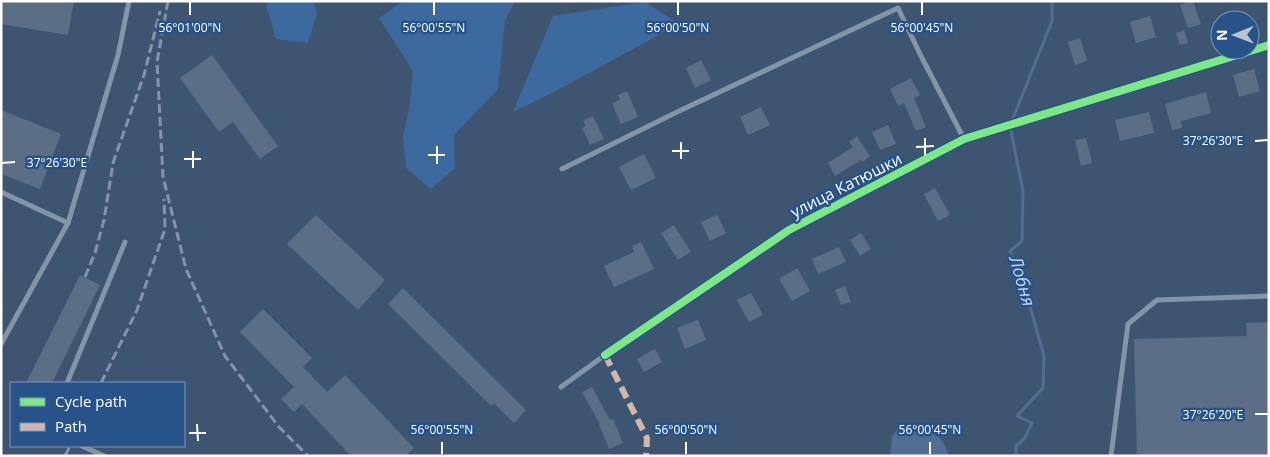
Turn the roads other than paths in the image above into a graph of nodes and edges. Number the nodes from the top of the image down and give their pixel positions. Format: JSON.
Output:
{"nodes":[{"id":1,"x":128,"y":1,"type":"edge"},
{"id":2,"x":1269,"y":45,"type":"edge"},
{"id":3,"x":964,"y":139,"type":"junction"},
{"id":4,"x":562,"y":169,"type":"dead end"},
{"id":5,"x":1,"y":192,"type":"edge"},
{"id":6,"x":68,"y":223,"type":"junction"},
{"id":7,"x":125,"y":242,"type":"dead end"},
{"id":8,"x":1269,"y":296,"type":"edge"},
{"id":9,"x":1,"y":344,"type":"edge"},
{"id":10,"x":605,"y":355,"type":"joint"},
{"id":11,"x":67,"y":382,"type":"edge"},
{"id":12,"x":561,"y":387,"type":"dead end"},
{"id":13,"x":84,"y":447,"type":"edge"},
{"id":14,"x":104,"y":456,"type":"edge"},
{"id":15,"x":1111,"y":456,"type":"edge"}],
"edges":[{"from":1,"to":6,"type":"lane"},
{"from":2,"to":3,"type":"street","name":"улица Катюшки"},
{"from":3,"to":4,"type":"lane"},
{"from":3,"to":10,"type":"street","name":"улица Катюшки"},
{"from":5,"to":6,"type":"lane"},
{"from":6,"to":9,"type":"lane"},
{"from":7,"to":11,"type":"lane"},
{"from":8,"to":15,"type":"lane"},
{"from":10,"to":12,"type":"lane"},
{"from":13,"to":14,"type":"lane"}]}
